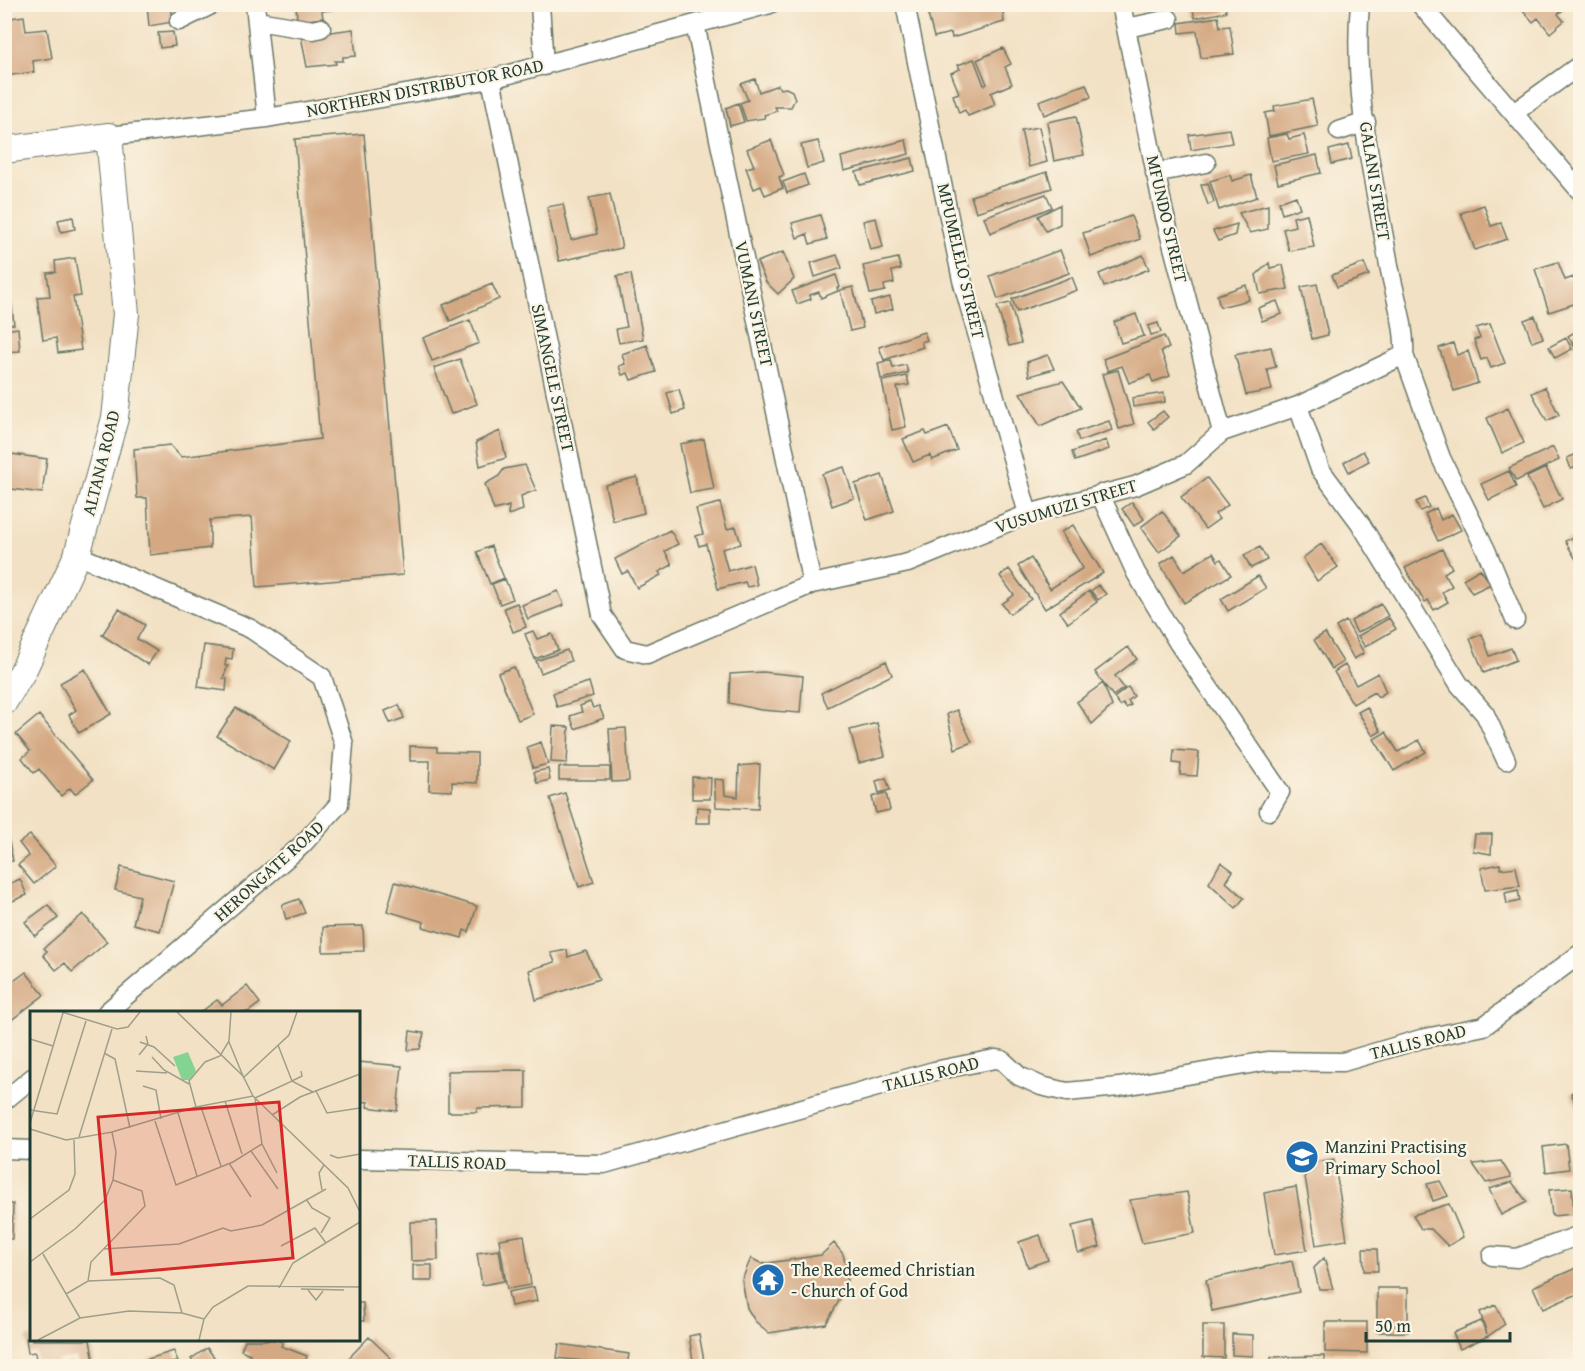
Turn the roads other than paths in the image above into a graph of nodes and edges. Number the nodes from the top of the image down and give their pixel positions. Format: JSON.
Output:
{"nodes":[{"id":1,"x":213,"y":4,"type":"edge"},
{"id":2,"x":540,"y":4,"type":"edge"},
{"id":3,"x":770,"y":4,"type":"edge"},
{"id":4,"x":905,"y":4,"type":"edge"},
{"id":5,"x":1121,"y":4,"type":"edge"},
{"id":6,"x":1360,"y":4,"type":"edge"},
{"id":7,"x":1420,"y":4,"type":"edge"},
{"id":8,"x":256,"y":13,"type":"edge"},
{"id":9,"x":1169,"y":19,"type":"dead end"},
{"id":10,"x":179,"y":21,"type":"dead end"},
{"id":11,"x":695,"y":24,"type":"junction"},
{"id":12,"x":321,"y":28,"type":"dead end"},
{"id":13,"x":1127,"y":28,"type":"junction"},
{"id":14,"x":544,"y":66,"type":"junction"},
{"id":15,"x":1581,"y":66,"type":"edge"},
{"id":16,"x":491,"y":79,"type":"junction"},
{"id":17,"x":1515,"y":112,"type":"junction"},
{"id":18,"x":267,"y":118,"type":"junction"},
{"id":19,"x":1366,"y":122,"type":"junction"},
{"id":20,"x":1339,"y":131,"type":"dead end"},
{"id":21,"x":109,"y":136,"type":"junction"},
{"id":22,"x":4,"y":150,"type":"edge"},
{"id":23,"x":1206,"y":162,"type":"dead end"},
{"id":24,"x":1155,"y":173,"type":"junction"},
{"id":25,"x":1581,"y":191,"type":"edge"},
{"id":26,"x":1404,"y":355,"type":"junction"},
{"id":27,"x":1298,"y":406,"type":"junction"},
{"id":28,"x":1222,"y":432,"type":"junction"},
{"id":29,"x":1100,"y":494,"type":"junction"},
{"id":30,"x":1028,"y":514,"type":"junction"},
{"id":31,"x":77,"y":555,"type":"junction"},
{"id":32,"x":812,"y":584,"type":"junction"},
{"id":33,"x":1515,"y":620,"type":"dead end"},
{"id":34,"x":647,"y":654,"type":"joint"},
{"id":35,"x":4,"y":702,"type":"edge"},
{"id":36,"x":1506,"y":760,"type":"dead end"},
{"id":37,"x":1269,"y":811,"type":"dead end"},
{"id":38,"x":1581,"y":954,"type":"edge"},
{"id":39,"x":109,"y":1011,"type":"edge"},
{"id":40,"x":30,"y":1080,"type":"edge"},
{"id":41,"x":4,"y":1101,"type":"edge"},
{"id":42,"x":4,"y":1149,"type":"edge"},
{"id":43,"x":30,"y":1150,"type":"edge"},
{"id":44,"x":360,"y":1159,"type":"edge"},
{"id":45,"x":1581,"y":1235,"type":"edge"},
{"id":46,"x":1492,"y":1256,"type":"dead end"}],
"edges":[{"from":1,"to":10,"type":"street"},
{"from":2,"to":14,"type":"street"},
{"from":3,"to":11,"type":"street","name":"NORTHERN DISTRIBUTOR ROAD"},
{"from":4,"to":30,"type":"street","name":"MPUMELELO STREET"},
{"from":5,"to":13,"type":"street","name":"MFUNDO STREET"},
{"from":6,"to":19,"type":"street","name":"GALANI STREET"},
{"from":7,"to":17,"type":"street"},
{"from":8,"to":12,"type":"street"},
{"from":8,"to":18,"type":"street"},
{"from":9,"to":13,"type":"street"},
{"from":11,"to":14,"type":"street","name":"NORTHERN DISTRIBUTOR ROAD"},
{"from":11,"to":32,"type":"street","name":"VUMANI STREET"},
{"from":13,"to":24,"type":"street","name":"MFUNDO STREET"},
{"from":14,"to":16,"type":"street","name":"NORTHERN DISTRIBUTOR ROAD"},
{"from":15,"to":17,"type":"street"},
{"from":16,"to":18,"type":"street","name":"NORTHERN DISTRIBUTOR ROAD"},
{"from":16,"to":34,"type":"street","name":"SIMANGELE STREET"},
{"from":17,"to":25,"type":"street"},
{"from":18,"to":21,"type":"street","name":"NORTHERN DISTRIBUTOR ROAD"},
{"from":19,"to":20,"type":"street"},
{"from":19,"to":26,"type":"street","name":"GALANI STREET"},
{"from":21,"to":22,"type":"main road"},
{"from":21,"to":31,"type":"main road","name":"ALTANA ROAD"},
{"from":23,"to":24,"type":"street"},
{"from":24,"to":28,"type":"street","name":"MFUNDO STREET"},
{"from":26,"to":27,"type":"street","name":"VUSUMUZI STREET"},
{"from":26,"to":33,"type":"street","name":"GALANI STREET"},
{"from":27,"to":28,"type":"street","name":"VUSUMUZI STREET"},
{"from":27,"to":36,"type":"street"},
{"from":28,"to":29,"type":"street","name":"VUSUMUZI STREET"},
{"from":29,"to":30,"type":"street","name":"VUSUMUZI STREET"},
{"from":29,"to":37,"type":"street"},
{"from":30,"to":32,"type":"street","name":"VUSUMUZI STREET"},
{"from":31,"to":35,"type":"main road","name":"ALTANA ROAD"},
{"from":31,"to":39,"type":"street","name":"HERONGATE ROAD"},
{"from":32,"to":34,"type":"street","name":"VUSUMUZI STREET"},
{"from":38,"to":44,"type":"street","name":"TALLIS ROAD"},
{"from":40,"to":41,"type":"street"},
{"from":42,"to":43,"type":"street"},
{"from":45,"to":46,"type":"street"}]}
